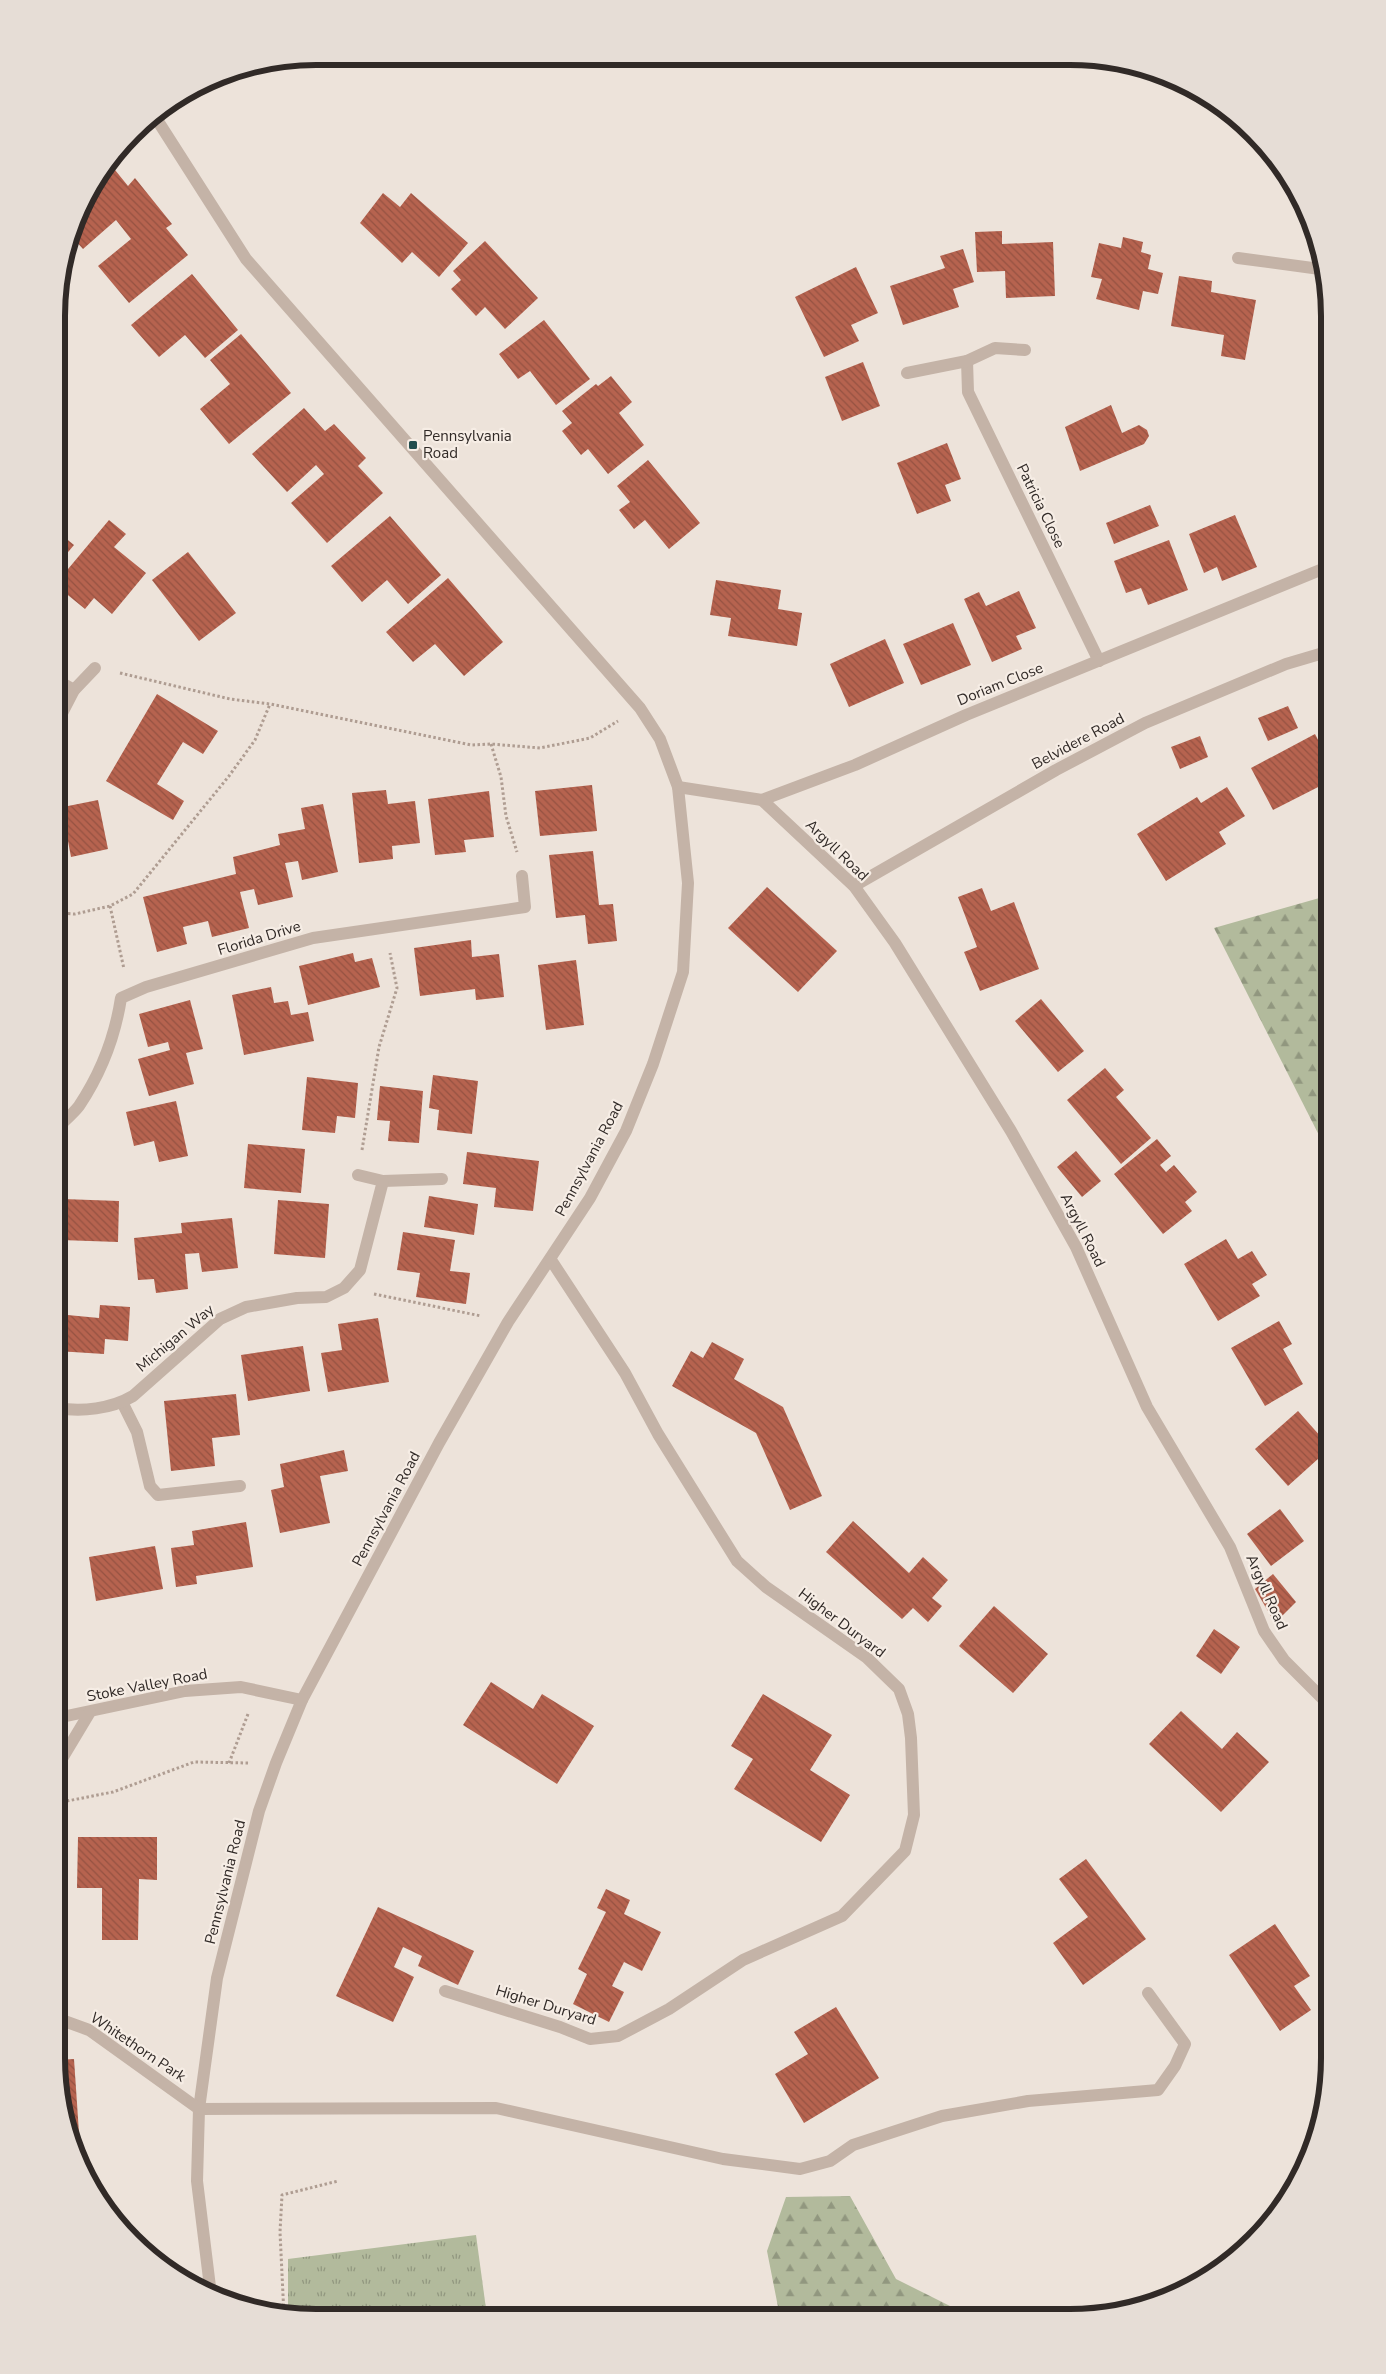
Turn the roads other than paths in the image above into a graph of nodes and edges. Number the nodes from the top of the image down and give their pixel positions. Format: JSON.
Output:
{"nodes":[{"id":1,"x":158,"y":121,"type":"edge"},
{"id":2,"x":1238,"y":258,"type":"dead end"},
{"id":3,"x":1316,"y":269,"type":"edge"},
{"id":4,"x":1025,"y":350,"type":"dead end"},
{"id":5,"x":967,"y":361,"type":"junction"},
{"id":6,"x":907,"y":373,"type":"dead end"},
{"id":7,"x":1321,"y":570,"type":"edge"},
{"id":8,"x":1321,"y":654,"type":"edge"},
{"id":9,"x":1099,"y":661,"type":"junction"},
{"id":10,"x":95,"y":668,"type":"road end"},
{"id":11,"x":65,"y":685,"type":"edge"},
{"id":12,"x":74,"y":690,"type":"junction"},
{"id":13,"x":65,"y":707,"type":"edge"},
{"id":14,"x":678,"y":787,"type":"junction"},
{"id":15,"x":762,"y":800,"type":"junction"},
{"id":16,"x":522,"y":876,"type":"road end"},
{"id":17,"x":854,"y":886,"type":"junction"},
{"id":18,"x":65,"y":1120,"type":"edge"},
{"id":19,"x":358,"y":1175,"type":"road end"},
{"id":20,"x":442,"y":1179,"type":"dead end"},
{"id":21,"x":383,"y":1180,"type":"junction"},
{"id":22,"x":551,"y":1260,"type":"junction"},
{"id":23,"x":122,"y":1402,"type":"junction"},
{"id":24,"x":65,"y":1408,"type":"edge"},
{"id":25,"x":240,"y":1486,"type":"dead end"},
{"id":26,"x":1321,"y":1697,"type":"edge"},
{"id":27,"x":302,"y":1700,"type":"junction"},
{"id":28,"x":90,"y":1712,"type":"junction"},
{"id":29,"x":65,"y":1717,"type":"edge"},
{"id":30,"x":65,"y":1754,"type":"edge"},
{"id":31,"x":445,"y":1991,"type":"dead end"},
{"id":32,"x":1148,"y":1992,"type":"dead end"},
{"id":33,"x":65,"y":2021,"type":"edge"},
{"id":34,"x":199,"y":2109,"type":"junction"},
{"id":35,"x":210,"y":2285,"type":"edge"}],
"edges":[{"from":1,"to":14,"type":"street","name":"Pennsylvania Road"},
{"from":2,"to":3,"type":"street"},
{"from":4,"to":5,"type":"street"},
{"from":5,"to":6,"type":"street"},
{"from":5,"to":9,"type":"street","name":"Patricia Close"},
{"from":7,"to":9,"type":"street","name":"Doriam Close"},
{"from":8,"to":17,"type":"street","name":"Belvidere Road"},
{"from":9,"to":15,"type":"street","name":"Doriam Close"},
{"from":10,"to":12,"type":"street"},
{"from":11,"to":12,"type":"street"},
{"from":12,"to":13,"type":"street"},
{"from":14,"to":15,"type":"street","name":"Doriam Close"},
{"from":14,"to":22,"type":"street","name":"Pennsylvania Road"},
{"from":15,"to":17,"type":"street","name":"Argyll Road"},
{"from":16,"to":18,"type":"street","name":"Florida Drive"},
{"from":17,"to":26,"type":"street","name":"Argyll Road"},
{"from":19,"to":21,"type":"street"},
{"from":20,"to":21,"type":"street"},
{"from":21,"to":23,"type":"street","name":"Michigan Way"},
{"from":22,"to":27,"type":"street","name":"Pennsylvania Road"},
{"from":22,"to":31,"type":"street","name":"Higher Duryard"},
{"from":23,"to":24,"type":"street","name":"Michigan Way"},
{"from":23,"to":25,"type":"street"},
{"from":27,"to":28,"type":"street","name":"Stoke Valley Road"},
{"from":27,"to":34,"type":"street","name":"Pennsylvania Road"},
{"from":28,"to":29,"type":"street","name":"Stoke Valley Road"},
{"from":28,"to":30,"type":"street"},
{"from":32,"to":34,"type":"street"},
{"from":33,"to":34,"type":"street","name":"Whitethorn Park"},
{"from":34,"to":35,"type":"street","name":"Pennsylvania Road"}]}
